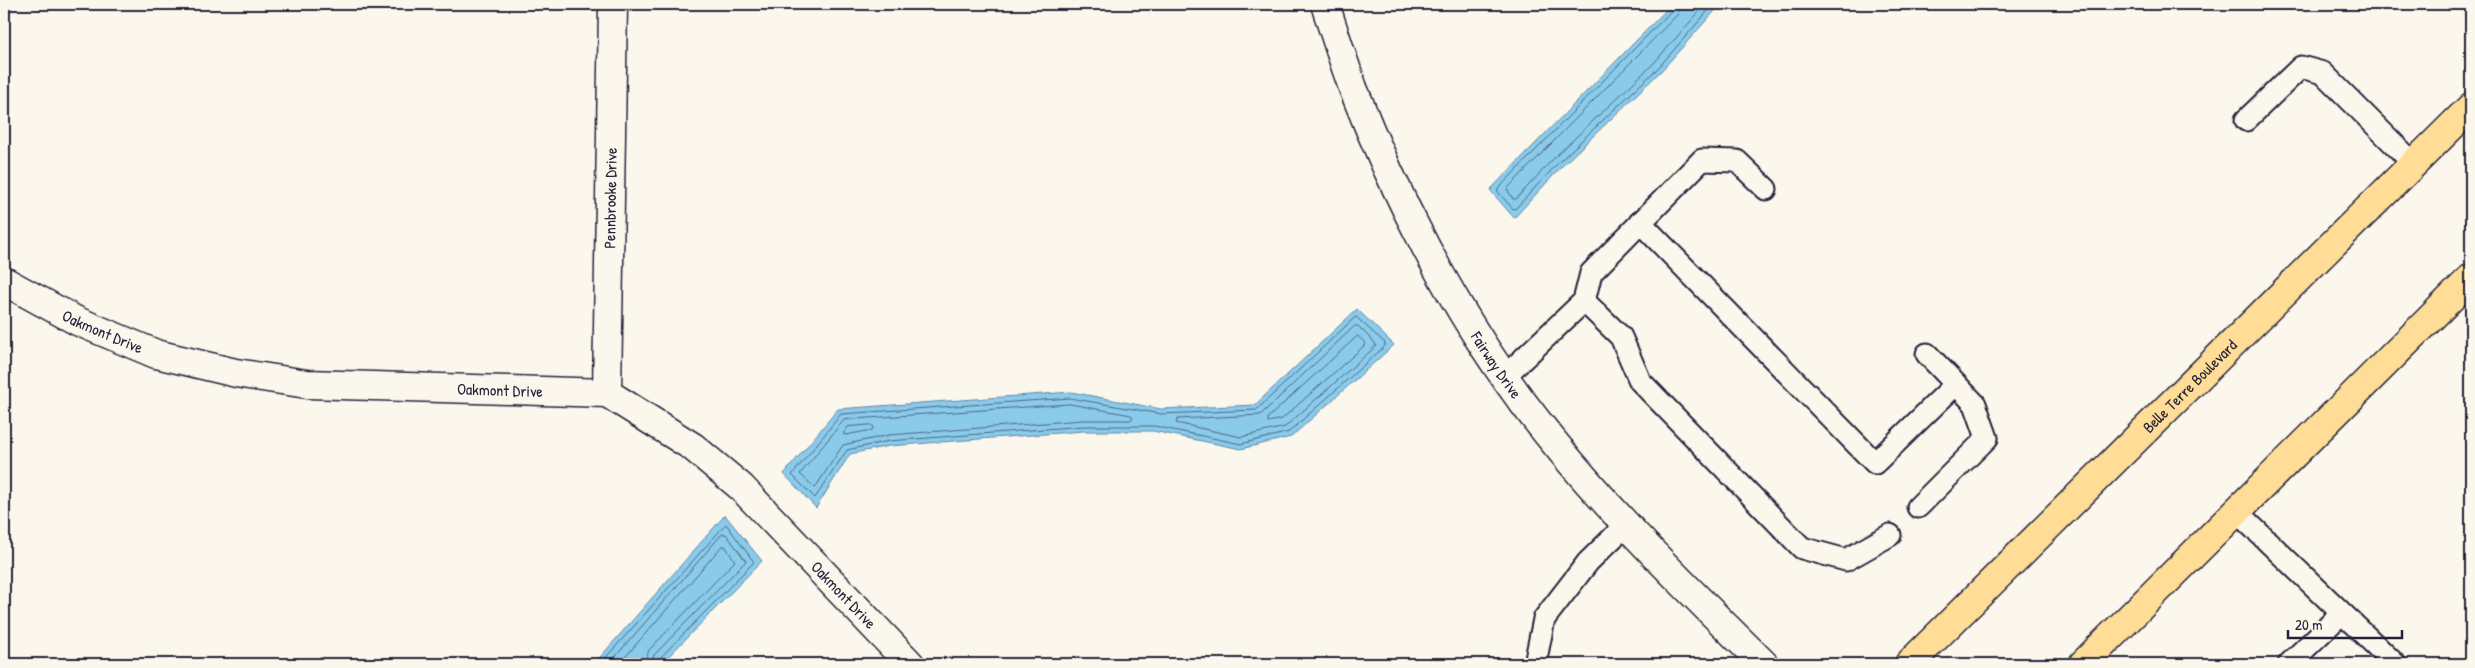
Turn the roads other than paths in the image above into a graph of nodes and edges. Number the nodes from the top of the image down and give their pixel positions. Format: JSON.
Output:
{"nodes":[{"id":1,"x":614,"y":4,"type":"edge"},
{"id":2,"x":1325,"y":4,"type":"edge"},
{"id":3,"x":2471,"y":107,"type":"edge"},
{"id":4,"x":2246,"y":120,"type":"dead end"},
{"id":5,"x":2414,"y":164,"type":"junction"},
{"id":6,"x":1766,"y":189,"type":"dead end"},
{"id":7,"x":1640,"y":222,"type":"junction"},
{"id":8,"x":2471,"y":278,"type":"edge"},
{"id":9,"x":4,"y":281,"type":"edge"},
{"id":10,"x":1584,"y":301,"type":"junction"},
{"id":11,"x":1927,"y":354,"type":"dead end"},
{"id":12,"x":1505,"y":376,"type":"junction"},
{"id":13,"x":1956,"y":384,"type":"junction"},
{"id":14,"x":606,"y":393,"type":"junction"},
{"id":15,"x":1918,"y":507,"type":"dead end"},
{"id":16,"x":2236,"y":511,"type":"junction"},
{"id":17,"x":1627,"y":524,"type":"junction"},
{"id":18,"x":1890,"y":535,"type":"dead end"},
{"id":19,"x":2342,"y":613,"type":"junction"},
{"id":20,"x":910,"y":664,"type":"edge"},
{"id":21,"x":1535,"y":664,"type":"edge"},
{"id":22,"x":1764,"y":664,"type":"edge"},
{"id":23,"x":1908,"y":664,"type":"edge"},
{"id":24,"x":2083,"y":664,"type":"edge"},
{"id":25,"x":2289,"y":664,"type":"edge"},
{"id":26,"x":2395,"y":664,"type":"edge"}],
"edges":[{"from":1,"to":14,"type":"street","name":"Pennbrooke Drive"},
{"from":2,"to":12,"type":"street","name":"Fairway Drive"},
{"from":3,"to":5,"type":"highway","name":"Belle Terre Boulevard"},
{"from":4,"to":5,"type":"lane"},
{"from":5,"to":23,"type":"highway","name":"Belle Terre Boulevard"},
{"from":6,"to":7,"type":"lane"},
{"from":7,"to":10,"type":"lane"},
{"from":7,"to":13,"type":"lane"},
{"from":8,"to":16,"type":"highway"},
{"from":9,"to":14,"type":"street","name":"Oakmont Drive"},
{"from":10,"to":12,"type":"lane"},
{"from":10,"to":18,"type":"lane"},
{"from":11,"to":13,"type":"lane"},
{"from":12,"to":17,"type":"street","name":"Fairway Drive"},
{"from":13,"to":15,"type":"lane"},
{"from":14,"to":20,"type":"street","name":"Oakmont Drive"},
{"from":16,"to":19,"type":"lane"},
{"from":16,"to":24,"type":"highway"},
{"from":17,"to":21,"type":"lane"},
{"from":17,"to":22,"type":"street","name":"Fairway Drive"},
{"from":19,"to":25,"type":"lane"},
{"from":19,"to":26,"type":"lane"}]}
